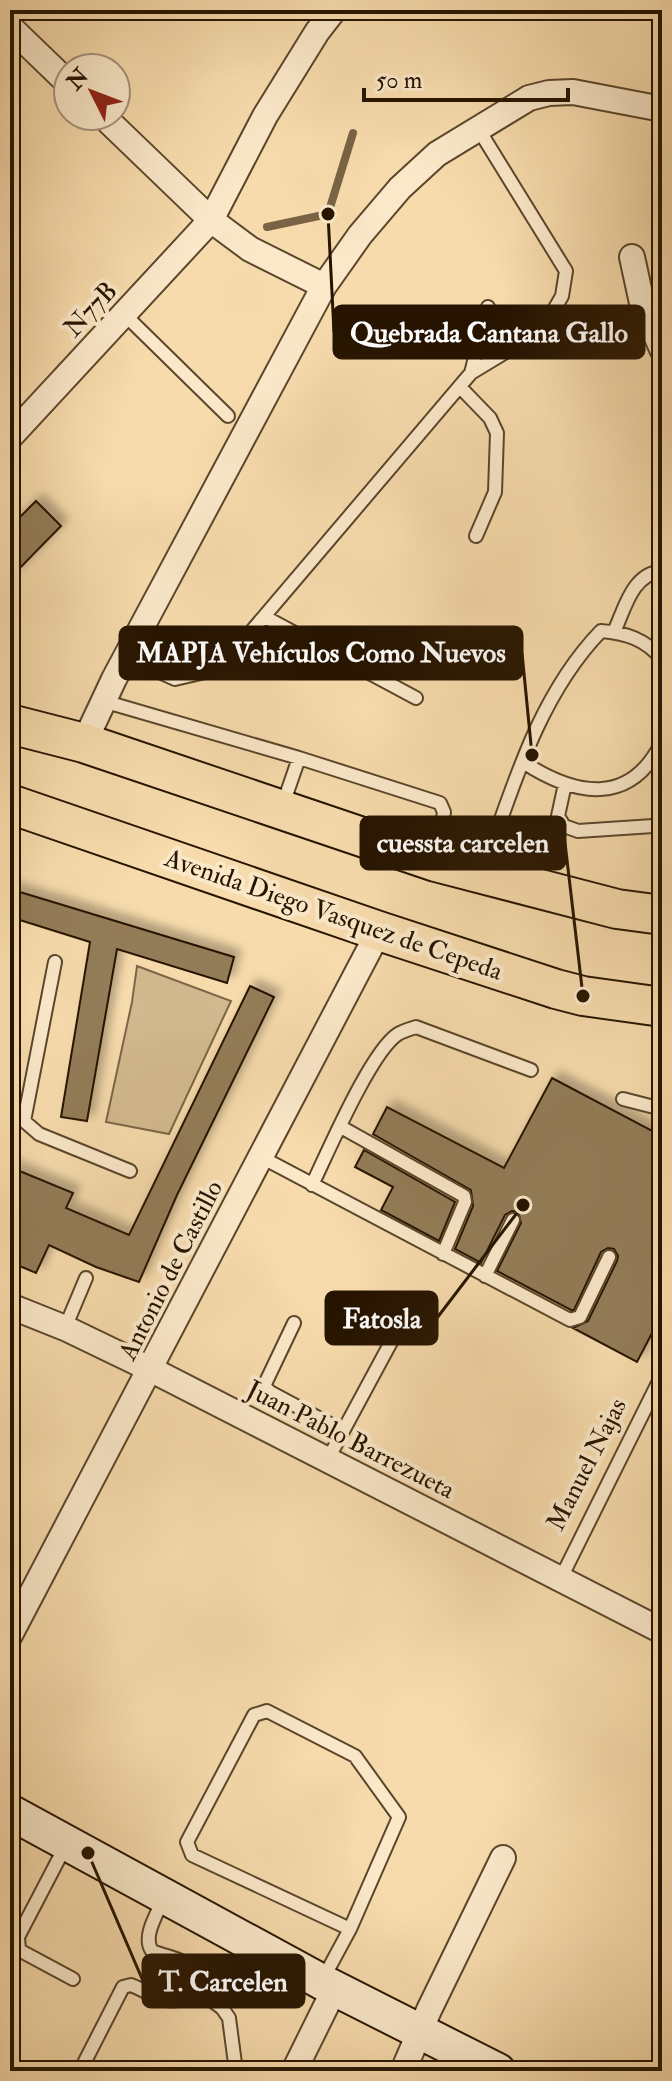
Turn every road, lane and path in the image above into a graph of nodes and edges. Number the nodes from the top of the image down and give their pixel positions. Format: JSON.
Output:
{"nodes":[{"id":1,"x":334,"y":10,"type":"edge"},
{"id":2,"x":10,"y":27,"type":"edge"},
{"id":3,"x":52,"y":68,"type":"edge"},
{"id":4,"x":662,"y":109,"type":"edge"},
{"id":5,"x":479,"y":130,"type":"junction"},
{"id":6,"x":120,"y":132,"type":"edge"},
{"id":7,"x":211,"y":220,"type":"junction"},
{"id":8,"x":632,"y":257,"type":"dead end"},
{"id":9,"x":324,"y":286,"type":"junction"},
{"id":10,"x":488,"y":307,"type":"dead end"},
{"id":11,"x":124,"y":314,"type":"junction"},
{"id":12,"x":662,"y":349,"type":"edge"},
{"id":13,"x":471,"y":373,"type":"junction"},
{"id":14,"x":460,"y":387,"type":"junction"},
{"id":15,"x":228,"y":416,"type":"dead end"},
{"id":16,"x":10,"y":437,"type":"edge"},
{"id":17,"x":476,"y":536,"type":"dead end"},
{"id":18,"x":662,"y":571,"type":"edge"},
{"id":19,"x":265,"y":617,"type":"junction"},
{"id":20,"x":614,"y":632,"type":"junction"},
{"id":21,"x":126,"y":657,"type":"junction"},
{"id":22,"x":662,"y":659,"type":"edge"},
{"id":23,"x":416,"y":698,"type":"dead end"},
{"id":24,"x":103,"y":701,"type":"junction"},
{"id":25,"x":10,"y":724,"type":"edge"},
{"id":26,"x":662,"y":742,"type":"edge"},
{"id":27,"x":84,"y":743,"type":"junction"},
{"id":28,"x":299,"y":758,"type":"junction"},
{"id":29,"x":523,"y":762,"type":"junction"},
{"id":30,"x":565,"y":784,"type":"junction"},
{"id":31,"x":10,"y":804,"type":"edge"},
{"id":32,"x":280,"y":811,"type":"junction"},
{"id":33,"x":662,"y":820,"type":"edge"},
{"id":34,"x":436,"y":862,"type":"junction"},
{"id":35,"x":482,"y":874,"type":"junction"},
{"id":36,"x":662,"y":905,"type":"edge"},
{"id":37,"x":617,"y":909,"type":"junction"},
{"id":38,"x":662,"y":915,"type":"edge"},
{"id":39,"x":379,"y":931,"type":"junction"},
{"id":40,"x":55,"y":962,"type":"dead end"},
{"id":41,"x":662,"y":1007,"type":"edge"},
{"id":42,"x":531,"y":1070,"type":"dead end"},
{"id":43,"x":623,"y":1099,"type":"dead end"},
{"id":44,"x":662,"y":1109,"type":"edge"},
{"id":45,"x":10,"y":1116,"type":"edge"},
{"id":46,"x":24,"y":1121,"type":"junction"},
{"id":47,"x":341,"y":1127,"type":"junction"},
{"id":48,"x":261,"y":1157,"type":"junction"},
{"id":49,"x":130,"y":1171,"type":"dead end"},
{"id":50,"x":312,"y":1185,"type":"junction"},
{"id":51,"x":513,"y":1220,"type":"dead end"},
{"id":52,"x":443,"y":1254,"type":"junction"},
{"id":53,"x":609,"y":1257,"type":"dead end"},
{"id":54,"x":485,"y":1276,"type":"junction"},
{"id":55,"x":86,"y":1278,"type":"dead end"},
{"id":56,"x":10,"y":1306,"type":"edge"},
{"id":57,"x":294,"y":1323,"type":"dead end"},
{"id":58,"x":65,"y":1328,"type":"junction"},
{"id":59,"x":397,"y":1331,"type":"dead end"},
{"id":60,"x":150,"y":1369,"type":"junction"},
{"id":61,"x":662,"y":1375,"type":"edge"},
{"id":62,"x":343,"y":1431,"type":"junction"},
{"id":63,"x":328,"y":1459,"type":"junction"},
{"id":64,"x":561,"y":1578,"type":"junction"},
{"id":65,"x":662,"y":1631,"type":"edge"},
{"id":66,"x":10,"y":1635,"type":"edge"},
{"id":67,"x":10,"y":1812,"type":"edge"},
{"id":68,"x":68,"y":1842,"type":"junction"},
{"id":69,"x":503,"y":1858,"type":"dead end"},
{"id":70,"x":165,"y":1896,"type":"junction"},
{"id":71,"x":350,"y":1929,"type":"junction"},
{"id":72,"x":73,"y":1979,"type":"dead end"},
{"id":73,"x":328,"y":1985,"type":"junction"},
{"id":74,"x":199,"y":1991,"type":"junction"},
{"id":75,"x":419,"y":2033,"type":"junction"},
{"id":76,"x":80,"y":2071,"type":"edge"},
{"id":77,"x":236,"y":2071,"type":"edge"},
{"id":78,"x":294,"y":2071,"type":"edge"},
{"id":79,"x":403,"y":2071,"type":"edge"},
{"id":80,"x":498,"y":2071,"type":"edge"}],
"edges":[{"from":1,"to":7,"type":"street","name":"N77B"},
{"from":2,"to":3,"type":"street"},
{"from":4,"to":5,"type":"street"},
{"from":5,"to":9,"type":"street"},
{"from":5,"to":13,"type":"lane"},
{"from":6,"to":7,"type":"street"},
{"from":7,"to":9,"type":"street"},
{"from":7,"to":11,"type":"street","name":"N77B"},
{"from":8,"to":12,"type":"street"},
{"from":9,"to":21,"type":"street"},
{"from":10,"to":13,"type":"lane"},
{"from":11,"to":15,"type":"lane"},
{"from":11,"to":16,"type":"street","name":"N77B"},
{"from":13,"to":14,"type":"lane"},
{"from":14,"to":17,"type":"lane"},
{"from":14,"to":19,"type":"lane"},
{"from":18,"to":20,"type":"lane"},
{"from":19,"to":21,"type":"lane"},
{"from":19,"to":23,"type":"lane"},
{"from":20,"to":22,"type":"lane"},
{"from":20,"to":29,"type":"lane"},
{"from":21,"to":24,"type":"street"},
{"from":24,"to":27,"type":"street"},
{"from":24,"to":28,"type":"lane"},
{"from":25,"to":27,"type":"main road"},
{"from":26,"to":30,"type":"lane"},
{"from":27,"to":32,"type":"main road"},
{"from":28,"to":32,"type":"lane"},
{"from":28,"to":34,"type":"lane"},
{"from":29,"to":30,"type":"lane"},
{"from":29,"to":35,"type":"lane"},
{"from":30,"to":33,"type":"lane"},
{"from":31,"to":39,"type":"main road","name":"Avenida Diego Vasquez de Cepeda"},
{"from":32,"to":34,"type":"main road"},
{"from":34,"to":35,"type":"main road"},
{"from":35,"to":37,"type":"main road"},
{"from":36,"to":37,"type":"main road"},
{"from":37,"to":38,"type":"main road"},
{"from":39,"to":41,"type":"main road","name":"Avenida Diego Vasquez de Cepeda"},
{"from":39,"to":48,"type":"street","name":"Antonio de Castillo"},
{"from":40,"to":46,"type":"lane"},
{"from":42,"to":47,"type":"lane"},
{"from":43,"to":44,"type":"lane"},
{"from":45,"to":46,"type":"lane"},
{"from":46,"to":49,"type":"lane"},
{"from":47,"to":50,"type":"lane"},
{"from":47,"to":52,"type":"lane"},
{"from":48,"to":50,"type":"lane"},
{"from":48,"to":60,"type":"street","name":"Antonio de Castillo"},
{"from":50,"to":52,"type":"lane"},
{"from":51,"to":54,"type":"lane"},
{"from":52,"to":54,"type":"lane"},
{"from":53,"to":54,"type":"lane"},
{"from":55,"to":58,"type":"lane"},
{"from":56,"to":58,"type":"street","name":"Juan Pablo Barrezueta"},
{"from":57,"to":62,"type":"lane"},
{"from":58,"to":60,"type":"street","name":"Juan Pablo Barrezueta"},
{"from":59,"to":62,"type":"lane"},
{"from":60,"to":63,"type":"street","name":"Juan Pablo Barrezueta"},
{"from":60,"to":66,"type":"street","name":"Antonio de Castillo"},
{"from":61,"to":64,"type":"lane","name":"Manuel Najas"},
{"from":62,"to":63,"type":"lane"},
{"from":63,"to":64,"type":"street","name":"Juan Pablo Barrezueta"},
{"from":64,"to":65,"type":"street","name":"Juan Pablo Barrezueta"},
{"from":67,"to":68,"type":"street"},
{"from":68,"to":70,"type":"street"},
{"from":68,"to":72,"type":"lane"},
{"from":69,"to":75,"type":"street"},
{"from":70,"to":73,"type":"street"},
{"from":70,"to":74,"type":"lane"},
{"from":71,"to":71,"type":"lane"},
{"from":71,"to":73,"type":"lane"},
{"from":73,"to":75,"type":"street"},
{"from":73,"to":78,"type":"street"},
{"from":74,"to":76,"type":"lane"},
{"from":74,"to":77,"type":"lane"},
{"from":75,"to":79,"type":"street"},
{"from":75,"to":80,"type":"street"}]}
